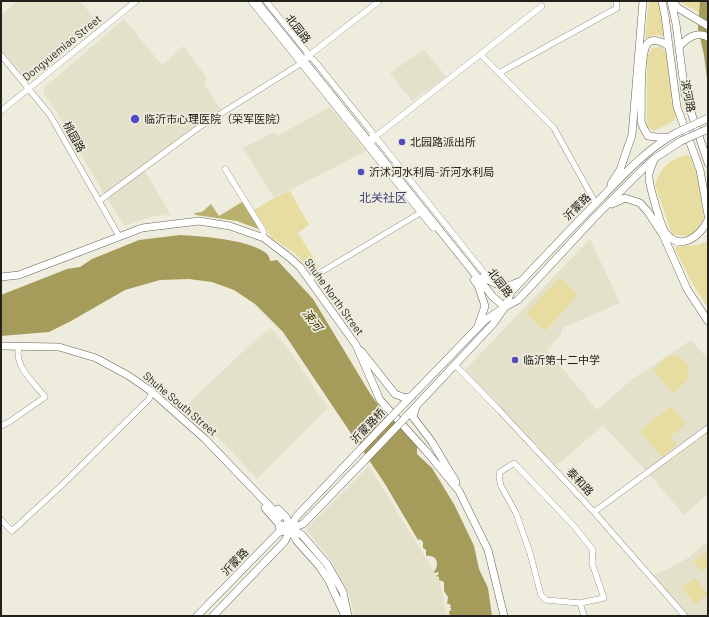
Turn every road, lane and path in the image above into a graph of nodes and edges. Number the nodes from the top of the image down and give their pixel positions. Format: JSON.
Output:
{"nodes":[{"id":1,"x":136,"y":1,"type":"edge"},
{"id":2,"x":251,"y":1,"type":"edge"},
{"id":3,"x":256,"y":1,"type":"edge"},
{"id":4,"x":262,"y":1,"type":"edge"},
{"id":5,"x":266,"y":1,"type":"edge"},
{"id":6,"x":379,"y":1,"type":"edge"},
{"id":7,"x":616,"y":1,"type":"edge"},
{"id":8,"x":643,"y":1,"type":"edge"},
{"id":9,"x":662,"y":1,"type":"edge"},
{"id":10,"x":671,"y":1,"type":"edge"},
{"id":11,"x":542,"y":6,"type":"dead end"},
{"id":12,"x":708,"y":26,"type":"edge"},
{"id":13,"x":708,"y":37,"type":"edge"},
{"id":14,"x":669,"y":46,"type":"junction"},
{"id":15,"x":679,"y":47,"type":"junction"},
{"id":16,"x":1,"y":55,"type":"edge"},
{"id":17,"x":481,"y":55,"type":"junction"},
{"id":18,"x":303,"y":60,"type":"junction"},
{"id":19,"x":499,"y":73,"type":"junction"},
{"id":20,"x":28,"y":88,"type":"junction"},
{"id":21,"x":1,"y":111,"type":"edge"},
{"id":22,"x":708,"y":118,"type":"edge"},
{"id":23,"x":708,"y":129,"type":"edge"},
{"id":24,"x":669,"y":137,"type":"junction"},
{"id":25,"x":370,"y":141,"type":"junction"},
{"id":26,"x":655,"y":158,"type":"junction"},
{"id":27,"x":708,"y":163,"type":"edge"},
{"id":28,"x":225,"y":169,"type":"dead end"},
{"id":29,"x":603,"y":196,"type":"junction"},
{"id":30,"x":99,"y":201,"type":"junction"},
{"id":31,"x":596,"y":204,"type":"junction"},
{"id":32,"x":602,"y":211,"type":"junction"},
{"id":33,"x":420,"y":213,"type":"junction"},
{"id":34,"x":708,"y":215,"type":"edge"},
{"id":35,"x":708,"y":220,"type":"edge"},
{"id":36,"x":433,"y":226,"type":"junction"},
{"id":37,"x":119,"y":236,"type":"junction"},
{"id":38,"x":264,"y":238,"type":"junction"},
{"id":39,"x":313,"y":277,"type":"dead end"},
{"id":40,"x":1,"y":278,"type":"edge"},
{"id":41,"x":483,"y":278,"type":"junction"},
{"id":42,"x":522,"y":280,"type":"junction"},
{"id":43,"x":492,"y":283,"type":"junction"},
{"id":44,"x":505,"y":307,"type":"junction"},
{"id":45,"x":708,"y":321,"type":"edge"},
{"id":46,"x":477,"y":328,"type":"junction"},
{"id":47,"x":356,"y":345,"type":"junction"},
{"id":48,"x":1,"y":346,"type":"edge"},
{"id":49,"x":19,"y":347,"type":"junction"},
{"id":50,"x":455,"y":365,"type":"junction"},
{"id":51,"x":368,"y":374,"type":"junction"},
{"id":52,"x":152,"y":392,"type":"junction"},
{"id":53,"x":412,"y":396,"type":"junction"},
{"id":54,"x":418,"y":405,"type":"junction"},
{"id":55,"x":397,"y":411,"type":"junction"},
{"id":56,"x":404,"y":419,"type":"junction"},
{"id":57,"x":1,"y":426,"type":"edge"},
{"id":58,"x":708,"y":428,"type":"edge"},
{"id":59,"x":426,"y":451,"type":"junction"},
{"id":60,"x":355,"y":455,"type":"joint"},
{"id":61,"x":362,"y":462,"type":"joint"},
{"id":62,"x":232,"y":466,"type":"junction"},
{"id":63,"x":459,"y":491,"type":"junction"},
{"id":64,"x":594,"y":512,"type":"junction"},
{"id":65,"x":1,"y":520,"type":"edge"},
{"id":66,"x":280,"y":520,"type":"junction"},
{"id":67,"x":303,"y":524,"type":"junction"},
{"id":68,"x":291,"y":528,"type":"junction"},
{"id":69,"x":278,"y":533,"type":"junction"},
{"id":70,"x":300,"y":538,"type":"junction"},
{"id":71,"x":285,"y":541,"type":"junction"},
{"id":72,"x":580,"y":603,"type":"junction"},
{"id":73,"x":197,"y":616,"type":"edge"},
{"id":74,"x":213,"y":616,"type":"edge"},
{"id":75,"x":347,"y":616,"type":"edge"},
{"id":76,"x":504,"y":616,"type":"edge"},
{"id":77,"x":584,"y":616,"type":"edge"},
{"id":78,"x":685,"y":616,"type":"edge"}],
"edges":[{"from":1,"to":20,"type":"street","name":"Dongyuemiao Street"},
{"from":2,"to":18,"type":"street"},
{"from":3,"to":18,"type":"main road","name":"北园路"},
{"from":4,"to":18,"type":"main road","name":"北园路"},
{"from":5,"to":18,"type":"street"},
{"from":6,"to":18,"type":"street"},
{"from":7,"to":19,"type":"street"},
{"from":8,"to":29,"type":"main road"},
{"from":9,"to":14,"type":"main road","name":"滨河路"},
{"from":10,"to":12,"type":"main road"},
{"from":10,"to":15,"type":"main road","name":"滨河路"},
{"from":11,"to":17,"type":"street"},
{"from":13,"to":15,"type":"main road"},
{"from":14,"to":24,"type":"main road"},
{"from":14,"to":34,"type":"main road","name":"滨河路"},
{"from":15,"to":27,"type":"main road","name":"滨河路"},
{"from":16,"to":20,"type":"street","name":"桃园路"},
{"from":17,"to":19,"type":"street"},
{"from":17,"to":25,"type":"street"},
{"from":18,"to":25,"type":"main road","name":"北园路"},
{"from":18,"to":30,"type":"street"},
{"from":18,"to":33,"type":"street"},
{"from":19,"to":31,"type":"street"},
{"from":20,"to":21,"type":"street","name":"Dongyuemiao Street"},
{"from":20,"to":30,"type":"street","name":"桃园路"},
{"from":22,"to":24,"type":"main road","name":"沂蒙路","bridge":true},
{"from":23,"to":26,"type":"main road","name":"沂蒙路","bridge":true},
{"from":24,"to":29,"type":"main road","name":"沂蒙路"},
{"from":25,"to":36,"type":"main road","name":"北园路"},
{"from":25,"to":41,"type":"main road","name":"北园路"},
{"from":25,"to":43,"type":"street"},
{"from":26,"to":32,"type":"main road","name":"沂蒙路"},
{"from":26,"to":35,"type":"main road"},
{"from":28,"to":38,"type":"street"},
{"from":29,"to":31,"type":"main road","name":"沂蒙路"},
{"from":30,"to":37,"type":"street","name":"桃园路"},
{"from":31,"to":42,"type":"main road","name":"沂蒙路"},
{"from":32,"to":44,"type":"main road","name":"沂蒙路"},
{"from":32,"to":45,"type":"main road"},
{"from":33,"to":36,"type":"street"},
{"from":33,"to":39,"type":"street"},
{"from":36,"to":44,"type":"main road","name":"北园路"},
{"from":36,"to":46,"type":"main road"},
{"from":37,"to":38,"type":"main road","name":"Shuhe North Street"},
{"from":37,"to":40,"type":"main road","name":"Shuhe North Street"},
{"from":38,"to":47,"type":"main road","name":"Shuhe North Street"},
{"from":41,"to":43,"type":"main road"},
{"from":41,"to":44,"type":"main road","name":"北园路"},
{"from":42,"to":43,"type":"main road"},
{"from":42,"to":44,"type":"main road","name":"沂蒙路"},
{"from":44,"to":46,"type":"main road","name":"沂蒙路"},
{"from":44,"to":50,"type":"main road","name":"沂蒙路"},
{"from":46,"to":53,"type":"main road","name":"沂蒙路"},
{"from":47,"to":51,"type":"main road","name":"Shuhe North Street"},
{"from":47,"to":53,"type":"main road"},
{"from":48,"to":49,"type":"main road","name":"Shuhe South Street"},
{"from":49,"to":52,"type":"main road","name":"Shuhe South Street"},
{"from":49,"to":57,"type":"street"},
{"from":50,"to":54,"type":"main road","name":"沂蒙路"},
{"from":50,"to":64,"type":"street","name":"泰和路"},
{"from":51,"to":55,"type":"main road"},
{"from":51,"to":59,"type":"main road","name":"Shuhe North Street"},
{"from":52,"to":62,"type":"main road","name":"Shuhe South Street"},
{"from":52,"to":65,"type":"street"},
{"from":53,"to":55,"type":"main road","name":"沂蒙路"},
{"from":54,"to":56,"type":"main road","name":"沂蒙路"},
{"from":54,"to":63,"type":"main road"},
{"from":55,"to":60,"type":"main road","name":"沂蒙路桥","bridge":true},
{"from":56,"to":59,"type":"main road"},
{"from":56,"to":61,"type":"main road","name":"沂蒙路桥","bridge":true},
{"from":58,"to":64,"type":"street"},
{"from":59,"to":63,"type":"main road","name":"Shuhe North Street"},
{"from":60,"to":68,"type":"main road","name":"沂蒙路"},
{"from":61,"to":67,"type":"main road","name":"沂蒙路"},
{"from":62,"to":66,"type":"main road","name":"Shuhe South Street"},
{"from":62,"to":66,"type":"main road"},
{"from":62,"to":68,"type":"main road"},
{"from":63,"to":76,"type":"main road","name":"Shuhe North Street"},
{"from":64,"to":78,"type":"street","name":"泰和路"},
{"from":66,"to":68,"type":"main road"},
{"from":66,"to":69,"type":"main road"},
{"from":67,"to":68,"type":"main road","name":"沂蒙路"},
{"from":67,"to":70,"type":"main road"},
{"from":68,"to":69,"type":"main road","name":"沂蒙路"},
{"from":68,"to":70,"type":"main road"},
{"from":68,"to":71,"type":"main road","name":"沂蒙路"},
{"from":69,"to":73,"type":"main road","name":"沂蒙路"},
{"from":70,"to":71,"type":"main road"},
{"from":70,"to":75,"type":"main road"},
{"from":71,"to":74,"type":"main road","name":"沂蒙路"},
{"from":72,"to":72,"type":"street"},
{"from":72,"to":77,"type":"street"}]}
